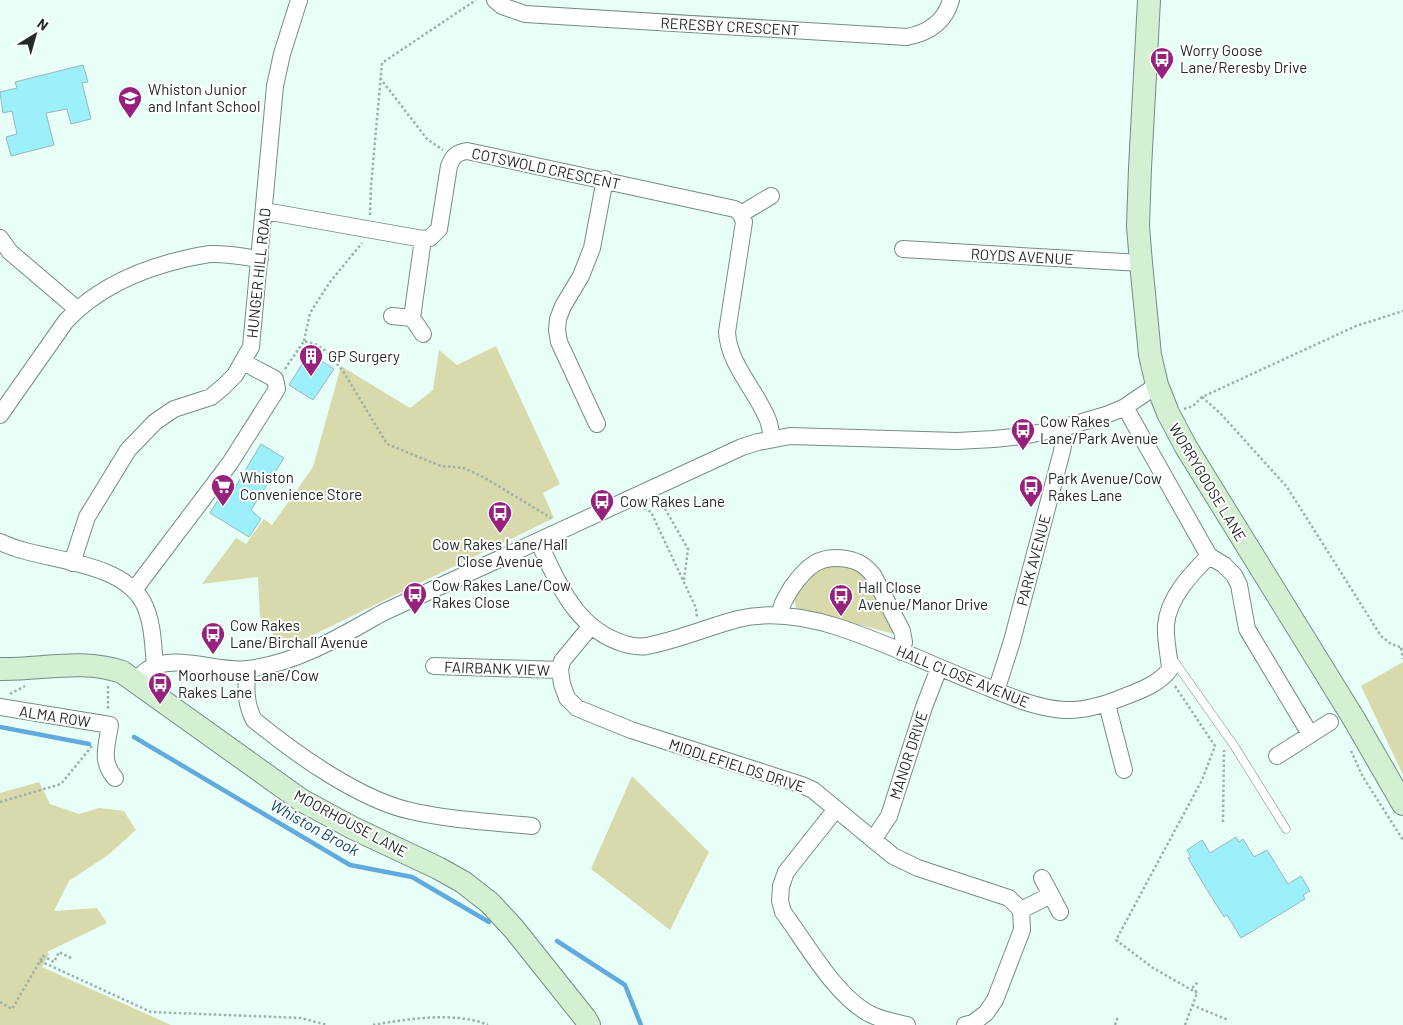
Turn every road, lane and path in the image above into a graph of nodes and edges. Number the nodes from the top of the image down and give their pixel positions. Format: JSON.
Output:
{"nodes":[{"id":1,"x":299,"y":0,"type":"edge"},
{"id":2,"x":476,"y":0,"type":"edge"},
{"id":3,"x":495,"y":0,"type":"edge"},
{"id":4,"x":951,"y":0,"type":"edge"},
{"id":5,"x":1149,"y":0,"type":"edge"},
{"id":6,"x":380,"y":78,"type":"junction"},
{"id":7,"x":452,"y":157,"type":"junction"},
{"id":8,"x":604,"y":180,"type":"junction"},
{"id":9,"x":771,"y":196,"type":"dead end"},
{"id":10,"x":265,"y":210,"type":"junction"},
{"id":11,"x":741,"y":214,"type":"junction"},
{"id":12,"x":370,"y":229,"type":"junction"},
{"id":13,"x":0,"y":238,"type":"edge"},
{"id":14,"x":423,"y":239,"type":"junction"},
{"id":15,"x":903,"y":249,"type":"dead end"},
{"id":16,"x":260,"y":259,"type":"junction"},
{"id":17,"x":1141,"y":263,"type":"junction"},
{"id":18,"x":77,"y":309,"type":"junction"},
{"id":19,"x":1403,"y":310,"type":"edge"},
{"id":20,"x":392,"y":316,"type":"dead end"},
{"id":21,"x":412,"y":318,"type":"junction"},
{"id":22,"x":424,"y":334,"type":"dead end"},
{"id":23,"x":304,"y":341,"type":"junction"},
{"id":24,"x":243,"y":362,"type":"junction"},
{"id":25,"x":275,"y":379,"type":"junction"},
{"id":26,"x":1157,"y":385,"type":"junction"},
{"id":27,"x":1202,"y":397,"type":"junction"},
{"id":28,"x":1125,"y":407,"type":"junction"},
{"id":29,"x":1168,"y":413,"type":"junction"},
{"id":30,"x":0,"y":414,"type":"edge"},
{"id":31,"x":597,"y":424,"type":"dead end"},
{"id":32,"x":1062,"y":428,"type":"junction"},
{"id":33,"x":772,"y":439,"type":"junction"},
{"id":34,"x":653,"y":488,"type":"junction"},
{"id":35,"x":630,"y":499,"type":"junction"},
{"id":36,"x":567,"y":528,"type":"junction"},
{"id":37,"x":0,"y":542,"type":"edge"},
{"id":38,"x":538,"y":542,"type":"junction"},
{"id":39,"x":1209,"y":556,"type":"junction"},
{"id":40,"x":72,"y":563,"type":"junction"},
{"id":41,"x":684,"y":582,"type":"junction"},
{"id":42,"x":134,"y":590,"type":"junction"},
{"id":43,"x":780,"y":616,"type":"junction"},
{"id":44,"x":591,"y":626,"type":"junction"},
{"id":45,"x":698,"y":631,"type":"junction"},
{"id":46,"x":1402,"y":648,"type":"edge"},
{"id":47,"x":902,"y":652,"type":"junction"},
{"id":48,"x":1168,"y":653,"type":"junction"},
{"id":49,"x":0,"y":658,"type":"edge"},
{"id":50,"x":1403,"y":659,"type":"edge"},
{"id":51,"x":48,"y":666,"type":"junction"},
{"id":52,"x":155,"y":666,"type":"junction"},
{"id":53,"x":434,"y":666,"type":"dead end"},
{"id":54,"x":939,"y":668,"type":"junction"},
{"id":55,"x":0,"y":669,"type":"edge"},
{"id":56,"x":247,"y":669,"type":"junction"},
{"id":57,"x":560,"y":670,"type":"junction"},
{"id":58,"x":136,"y":681,"type":"junction"},
{"id":59,"x":1170,"y":682,"type":"junction"},
{"id":60,"x":1184,"y":689,"type":"dead end"},
{"id":61,"x":996,"y":690,"type":"junction"},
{"id":62,"x":1107,"y":704,"type":"junction"},
{"id":63,"x":0,"y":707,"type":"edge"},
{"id":64,"x":1330,"y":722,"type":"dead end"},
{"id":65,"x":110,"y":725,"type":"junction"},
{"id":66,"x":1310,"y":734,"type":"junction"},
{"id":67,"x":1224,"y":750,"type":"dead end"},
{"id":68,"x":1277,"y":756,"type":"dead end"},
{"id":69,"x":1124,"y":770,"type":"dead end"},
{"id":70,"x":115,"y":778,"type":"dead end"},
{"id":71,"x":0,"y":802,"type":"edge"},
{"id":72,"x":1403,"y":804,"type":"edge"},
{"id":73,"x":836,"y":809,"type":"junction"},
{"id":74,"x":1223,"y":822,"type":"dead end"},
{"id":75,"x":532,"y":826,"type":"dead end"},
{"id":76,"x":1286,"y":829,"type":"dead end"},
{"id":77,"x":873,"y":840,"type":"junction"},
{"id":78,"x":1042,"y":878,"type":"dead end"},
{"id":79,"x":1051,"y":895,"type":"junction"},
{"id":80,"x":1021,"y":910,"type":"junction"},
{"id":81,"x":1060,"y":912,"type":"dead end"},
{"id":82,"x":73,"y":959,"type":"dead end"},
{"id":83,"x":40,"y":961,"type":"junction"},
{"id":84,"x":1198,"y":982,"type":"dead end"},
{"id":85,"x":1196,"y":993,"type":"junction"},
{"id":86,"x":0,"y":1002,"type":"edge"},
{"id":87,"x":1192,"y":1005,"type":"junction"},
{"id":88,"x":1118,"y":1016,"type":"dead end"},
{"id":89,"x":1228,"y":1020,"type":"dead end"},
{"id":90,"x":327,"y":1025,"type":"edge"},
{"id":91,"x":373,"y":1025,"type":"edge"},
{"id":92,"x":488,"y":1025,"type":"edge"},
{"id":93,"x":589,"y":1025,"type":"edge"},
{"id":94,"x":907,"y":1025,"type":"edge"},
{"id":95,"x":965,"y":1025,"type":"edge"},
{"id":96,"x":1115,"y":1025,"type":"edge"},
{"id":97,"x":1185,"y":1025,"type":"edge"}],
"edges":[{"from":1,"to":10,"type":"street","name":"HUNGER HILL ROAD"},
{"from":2,"to":6,"type":"path"},
{"from":3,"to":4,"type":"street","name":"RERESBY CRESCENT"},
{"from":5,"to":17,"type":"main road","name":"WORRYGOOSE LANE"},
{"from":6,"to":7,"type":"path"},
{"from":6,"to":12,"type":"path"},
{"from":7,"to":8,"type":"street","name":"COTSWOLD CRESCENT"},
{"from":7,"to":14,"type":"street","name":"COTSWOLD CRESCENT"},
{"from":8,"to":11,"type":"street","name":"COTSWOLD CRESCENT"},
{"from":8,"to":31,"type":"street"},
{"from":9,"to":11,"type":"street"},
{"from":10,"to":12,"type":"street"},
{"from":10,"to":16,"type":"street","name":"HUNGER HILL ROAD"},
{"from":11,"to":33,"type":"street"},
{"from":12,"to":14,"type":"street"},
{"from":12,"to":23,"type":"path"},
{"from":13,"to":18,"type":"street"},
{"from":14,"to":21,"type":"street"},
{"from":15,"to":17,"type":"street","name":"ROYDS AVENUE"},
{"from":16,"to":18,"type":"street"},
{"from":16,"to":24,"type":"street","name":"HUNGER HILL ROAD"},
{"from":17,"to":26,"type":"main road","name":"WORRYGOOSE LANE"},
{"from":18,"to":30,"type":"street"},
{"from":19,"to":27,"type":"path"},
{"from":20,"to":21,"type":"street"},
{"from":21,"to":22,"type":"street"},
{"from":23,"to":25,"type":"path"},
{"from":23,"to":36,"type":"path"},
{"from":24,"to":25,"type":"street"},
{"from":24,"to":40,"type":"street","name":"HUNGER HILL ROAD"},
{"from":25,"to":42,"type":"street"},
{"from":26,"to":28,"type":"street"},
{"from":26,"to":29,"type":"main road","name":"WORRYGOOSE LANE"},
{"from":27,"to":29,"type":"path"},
{"from":27,"to":46,"type":"path"},
{"from":28,"to":32,"type":"street"},
{"from":28,"to":39,"type":"street"},
{"from":29,"to":72,"type":"main road","name":"WORRYGOOSE LANE"},
{"from":32,"to":33,"type":"street"},
{"from":32,"to":61,"type":"street","name":"PARK AVENUE"},
{"from":33,"to":34,"type":"street"},
{"from":34,"to":35,"type":"street"},
{"from":34,"to":41,"type":"path"},
{"from":35,"to":36,"type":"street"},
{"from":35,"to":41,"type":"path"},
{"from":36,"to":38,"type":"street"},
{"from":37,"to":40,"type":"street"},
{"from":38,"to":44,"type":"street","name":"HALL CLOSE AVENUE"},
{"from":38,"to":56,"type":"street"},
{"from":39,"to":48,"type":"street"},
{"from":39,"to":66,"type":"street"},
{"from":40,"to":42,"type":"street"},
{"from":41,"to":45,"type":"path"},
{"from":42,"to":52,"type":"street"},
{"from":43,"to":45,"type":"street","name":"HALL CLOSE AVENUE"},
{"from":43,"to":47,"type":"street","name":"HALL CLOSE AVENUE"},
{"from":43,"to":47,"type":"street"},
{"from":44,"to":45,"type":"street","name":"HALL CLOSE AVENUE"},
{"from":44,"to":57,"type":"street"},
{"from":46,"to":50,"type":"path"},
{"from":47,"to":54,"type":"street","name":"HALL CLOSE AVENUE"},
{"from":48,"to":59,"type":"street"},
{"from":48,"to":76,"type":"lane"},
{"from":49,"to":51,"type":"street"},
{"from":51,"to":55,"type":"main road","name":"MOORHOUSE LANE"},
{"from":51,"to":58,"type":"main road","name":"MOORHOUSE LANE"},
{"from":52,"to":56,"type":"street"},
{"from":52,"to":58,"type":"street"},
{"from":53,"to":57,"type":"street","name":"FAIRBANK VIEW"},
{"from":54,"to":61,"type":"street","name":"HALL CLOSE AVENUE"},
{"from":54,"to":77,"type":"street","name":"MANOR DRIVE"},
{"from":56,"to":75,"type":"street"},
{"from":57,"to":73,"type":"street","name":"MIDDLEFIELDS DRIVE"},
{"from":58,"to":93,"type":"main road","name":"MOORHOUSE LANE"},
{"from":59,"to":60,"type":"path"},
{"from":59,"to":62,"type":"street","name":"HALL CLOSE AVENUE"},
{"from":59,"to":85,"type":"path"},
{"from":61,"to":62,"type":"street","name":"HALL CLOSE AVENUE"},
{"from":62,"to":69,"type":"street"},
{"from":63,"to":65,"type":"street","name":"ALMA ROW"},
{"from":64,"to":66,"type":"street"},
{"from":65,"to":70,"type":"street"},
{"from":65,"to":71,"type":"path"},
{"from":66,"to":68,"type":"street"},
{"from":67,"to":74,"type":"path"},
{"from":73,"to":77,"type":"street","name":"MIDDLEFIELDS DRIVE"},
{"from":73,"to":94,"type":"street"},
{"from":77,"to":80,"type":"street","name":"MIDDLEFIELDS DRIVE"},
{"from":78,"to":79,"type":"street"},
{"from":79,"to":80,"type":"street"},
{"from":79,"to":81,"type":"street"},
{"from":80,"to":95,"type":"street"},
{"from":82,"to":83,"type":"path"},
{"from":83,"to":86,"type":"path"},
{"from":83,"to":90,"type":"path"},
{"from":84,"to":85,"type":"path"},
{"from":85,"to":87,"type":"path"},
{"from":87,"to":89,"type":"path"},
{"from":87,"to":97,"type":"path"},
{"from":88,"to":96,"type":"path"},
{"from":91,"to":92,"type":"path"}]}
